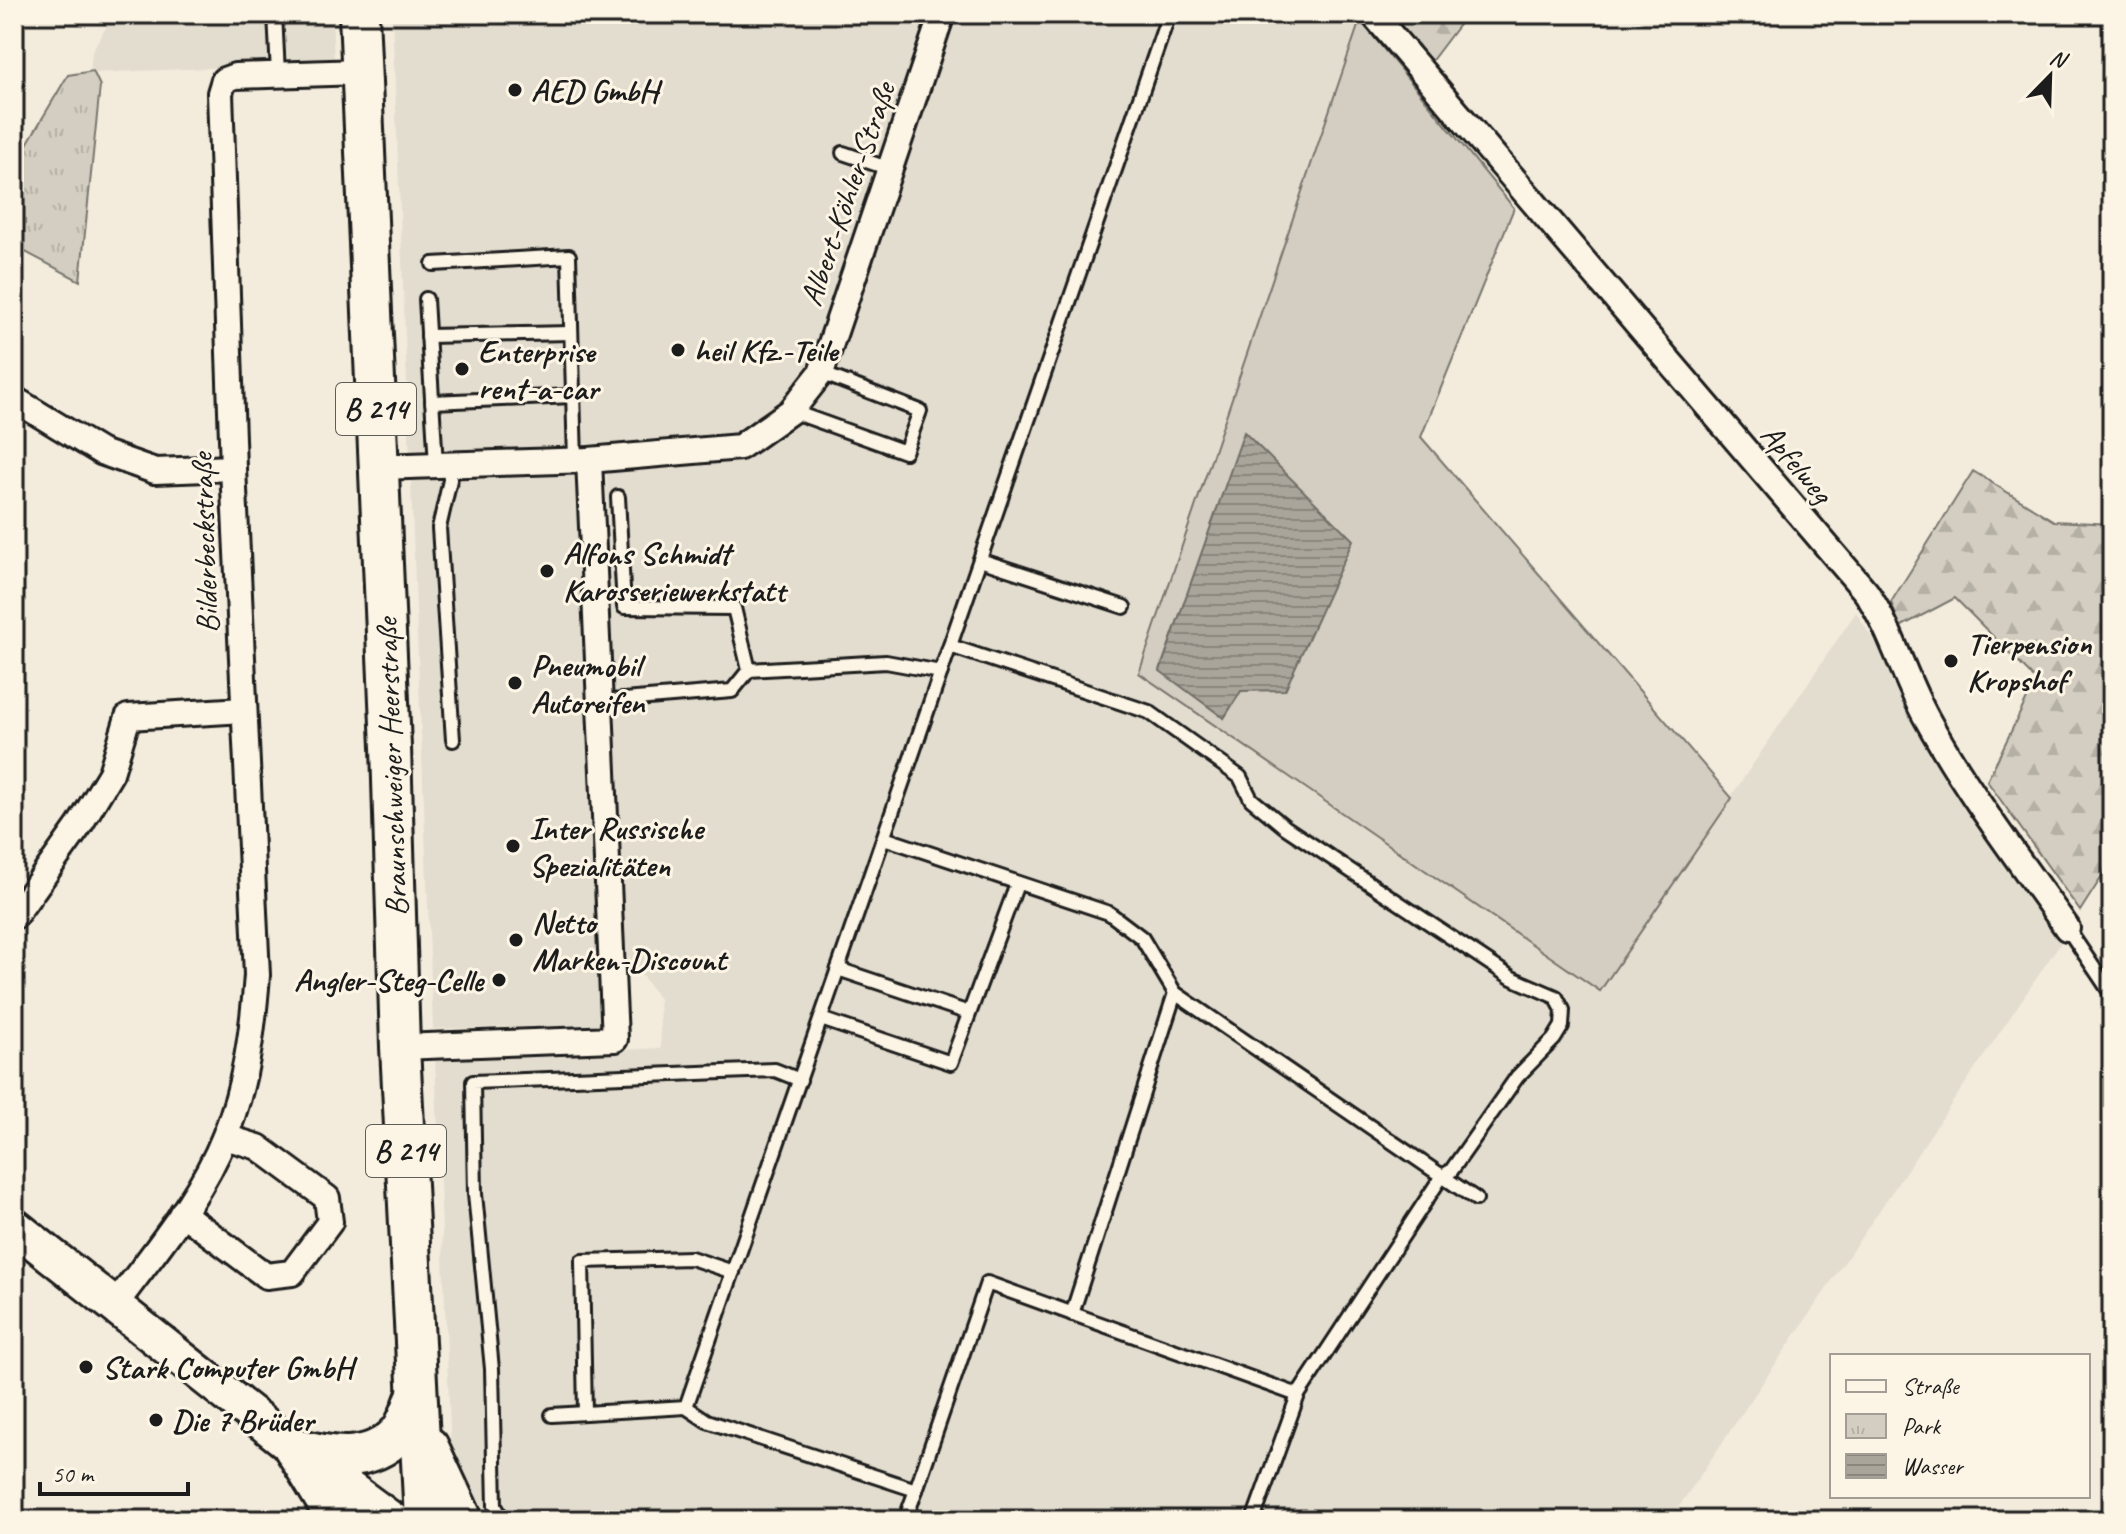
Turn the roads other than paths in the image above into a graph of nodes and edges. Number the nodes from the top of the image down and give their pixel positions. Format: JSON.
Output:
{"nodes":[{"id":1,"x":275,"y":14,"type":"edge"},
{"id":2,"x":359,"y":14,"type":"edge"},
{"id":3,"x":942,"y":14,"type":"edge"},
{"id":4,"x":1169,"y":14,"type":"edge"},
{"id":5,"x":1373,"y":14,"type":"edge"},
{"id":6,"x":361,"y":72,"type":"junction"},
{"id":7,"x":278,"y":74,"type":"junction"},
{"id":8,"x":843,"y":153,"type":"dead end"},
{"id":9,"x":890,"y":169,"type":"junction"},
{"id":10,"x":433,"y":264,"type":"dead end"},
{"id":11,"x":426,"y":299,"type":"dead end"},
{"id":12,"x":571,"y":333,"type":"junction"},
{"id":13,"x":428,"y":336,"type":"junction"},
{"id":14,"x":821,"y":373,"type":"junction"},
{"id":15,"x":573,"y":396,"type":"junction"},
{"id":16,"x":14,"y":399,"type":"edge"},
{"id":17,"x":432,"y":402,"type":"junction"},
{"id":18,"x":791,"y":411,"type":"junction"},
{"id":19,"x":582,"y":460,"type":"junction"},
{"id":20,"x":442,"y":465,"type":"junction"},
{"id":21,"x":379,"y":467,"type":"junction"},
{"id":22,"x":233,"y":468,"type":"junction"},
{"id":23,"x":618,"y":497,"type":"dead end"},
{"id":24,"x":980,"y":560,"type":"junction"},
{"id":25,"x":1124,"y":607,"type":"dead end"},
{"id":26,"x":950,"y":646,"type":"junction"},
{"id":27,"x":749,"y":670,"type":"junction"},
{"id":28,"x":941,"y":672,"type":"junction"},
{"id":29,"x":600,"y":702,"type":"junction"},
{"id":30,"x":244,"y":710,"type":"junction"},
{"id":31,"x":453,"y":740,"type":"dead end"},
{"id":32,"x":884,"y":838,"type":"junction"},
{"id":33,"x":1017,"y":884,"type":"junction"},
{"id":34,"x":14,"y":917,"type":"edge"},
{"id":35,"x":2067,"y":928,"type":"joint"},
{"id":36,"x":838,"y":969,"type":"junction"},
{"id":37,"x":1175,"y":993,"type":"junction"},
{"id":38,"x":2112,"y":995,"type":"edge"},
{"id":39,"x":969,"y":1013,"type":"junction"},
{"id":40,"x":821,"y":1019,"type":"junction"},
{"id":41,"x":400,"y":1047,"type":"junction"},
{"id":42,"x":800,"y":1080,"type":"junction"},
{"id":43,"x":225,"y":1137,"type":"junction"},
{"id":44,"x":1442,"y":1176,"type":"junction"},
{"id":45,"x":1476,"y":1199,"type":"dead end"},
{"id":46,"x":182,"y":1213,"type":"junction"},
{"id":47,"x":14,"y":1226,"type":"edge"},
{"id":48,"x":733,"y":1272,"type":"junction"},
{"id":49,"x":115,"y":1305,"type":"junction"},
{"id":50,"x":1072,"y":1314,"type":"junction"},
{"id":51,"x":417,"y":1394,"type":"junction"},
{"id":52,"x":1298,"y":1395,"type":"junction"},
{"id":53,"x":686,"y":1407,"type":"junction"},
{"id":54,"x":585,"y":1413,"type":"junction"},
{"id":55,"x":552,"y":1415,"type":"dead end"},
{"id":56,"x":293,"y":1447,"type":"junction"},
{"id":57,"x":916,"y":1490,"type":"junction"},
{"id":58,"x":337,"y":1520,"type":"edge"},
{"id":59,"x":392,"y":1520,"type":"edge"},
{"id":60,"x":424,"y":1520,"type":"edge"},
{"id":61,"x":463,"y":1520,"type":"edge"},
{"id":62,"x":503,"y":1520,"type":"edge"},
{"id":63,"x":905,"y":1520,"type":"edge"},
{"id":64,"x":1253,"y":1520,"type":"edge"}],
"edges":[{"from":1,"to":7,"type":"lane"},
{"from":2,"to":6,"type":"main road","name":"Braunschweiger Heerstraße","number":"B 214"},
{"from":3,"to":9,"type":"street","name":"Albert-Köhler-Straße"},
{"from":4,"to":24,"type":"lane"},
{"from":5,"to":35,"type":"street","name":"Apfelweg"},
{"from":6,"to":7,"type":"street","name":"Bilderbeckstraße"},
{"from":6,"to":21,"type":"main road","name":"Braunschweiger Heerstraße","number":"B 214"},
{"from":7,"to":22,"type":"street","name":"Bilderbeckstraße"},
{"from":8,"to":9,"type":"lane"},
{"from":9,"to":14,"type":"street","name":"Albert-Köhler-Straße"},
{"from":10,"to":12,"type":"lane"},
{"from":11,"to":13,"type":"lane"},
{"from":12,"to":13,"type":"lane"},
{"from":12,"to":15,"type":"lane"},
{"from":13,"to":17,"type":"lane"},
{"from":14,"to":18,"type":"street","name":"Albert-Köhler-Straße"},
{"from":14,"to":18,"type":"lane"},
{"from":15,"to":17,"type":"lane"},
{"from":15,"to":19,"type":"lane"},
{"from":16,"to":22,"type":"street"},
{"from":17,"to":20,"type":"lane"},
{"from":18,"to":19,"type":"street","name":"Albert-Köhler-Straße"},
{"from":19,"to":20,"type":"street","name":"Albert-Köhler-Straße"},
{"from":19,"to":29,"type":"street"},
{"from":20,"to":21,"type":"street","name":"Albert-Köhler-Straße"},
{"from":20,"to":31,"type":"lane"},
{"from":21,"to":41,"type":"main road","name":"Braunschweiger Heerstraße","number":"B 214"},
{"from":22,"to":30,"type":"street","name":"Bilderbeckstraße"},
{"from":23,"to":27,"type":"lane"},
{"from":24,"to":25,"type":"lane"},
{"from":24,"to":26,"type":"lane"},
{"from":26,"to":28,"type":"lane"},
{"from":26,"to":44,"type":"lane"},
{"from":27,"to":28,"type":"lane"},
{"from":27,"to":29,"type":"lane"},
{"from":28,"to":32,"type":"lane"},
{"from":29,"to":41,"type":"street"},
{"from":30,"to":34,"type":"street"},
{"from":30,"to":43,"type":"street","name":"Bilderbeckstraße"},
{"from":32,"to":33,"type":"lane"},
{"from":32,"to":36,"type":"lane"},
{"from":33,"to":37,"type":"lane"},
{"from":33,"to":39,"type":"lane"},
{"from":35,"to":38,"type":"lane","name":"Apfelweg"},
{"from":36,"to":39,"type":"lane"},
{"from":36,"to":40,"type":"lane"},
{"from":37,"to":44,"type":"lane"},
{"from":37,"to":50,"type":"lane"},
{"from":39,"to":40,"type":"lane"},
{"from":40,"to":42,"type":"lane"},
{"from":41,"to":51,"type":"main road","name":"Braunschweiger Heerstraße","number":"B 214"},
{"from":42,"to":48,"type":"lane"},
{"from":42,"to":62,"type":"lane"},
{"from":43,"to":46,"type":"street","name":"Bilderbeckstraße"},
{"from":43,"to":46,"type":"street"},
{"from":44,"to":45,"type":"lane"},
{"from":44,"to":52,"type":"lane"},
{"from":46,"to":49,"type":"street","name":"Bilderbeckstraße"},
{"from":47,"to":49,"type":"main road"},
{"from":48,"to":53,"type":"lane"},
{"from":48,"to":54,"type":"lane"},
{"from":49,"to":56,"type":"main road"},
{"from":50,"to":52,"type":"lane"},
{"from":50,"to":57,"type":"lane"},
{"from":51,"to":56,"type":"main road"},
{"from":51,"to":60,"type":"main road","name":"Braunschweiger Heerstraße","number":"B 214"},
{"from":51,"to":61,"type":"main road"},
{"from":52,"to":64,"type":"lane"},
{"from":53,"to":54,"type":"lane"},
{"from":53,"to":57,"type":"lane"},
{"from":54,"to":55,"type":"lane"},
{"from":56,"to":58,"type":"main road"},
{"from":56,"to":59,"type":"main road"},
{"from":57,"to":63,"type":"lane"}]}
